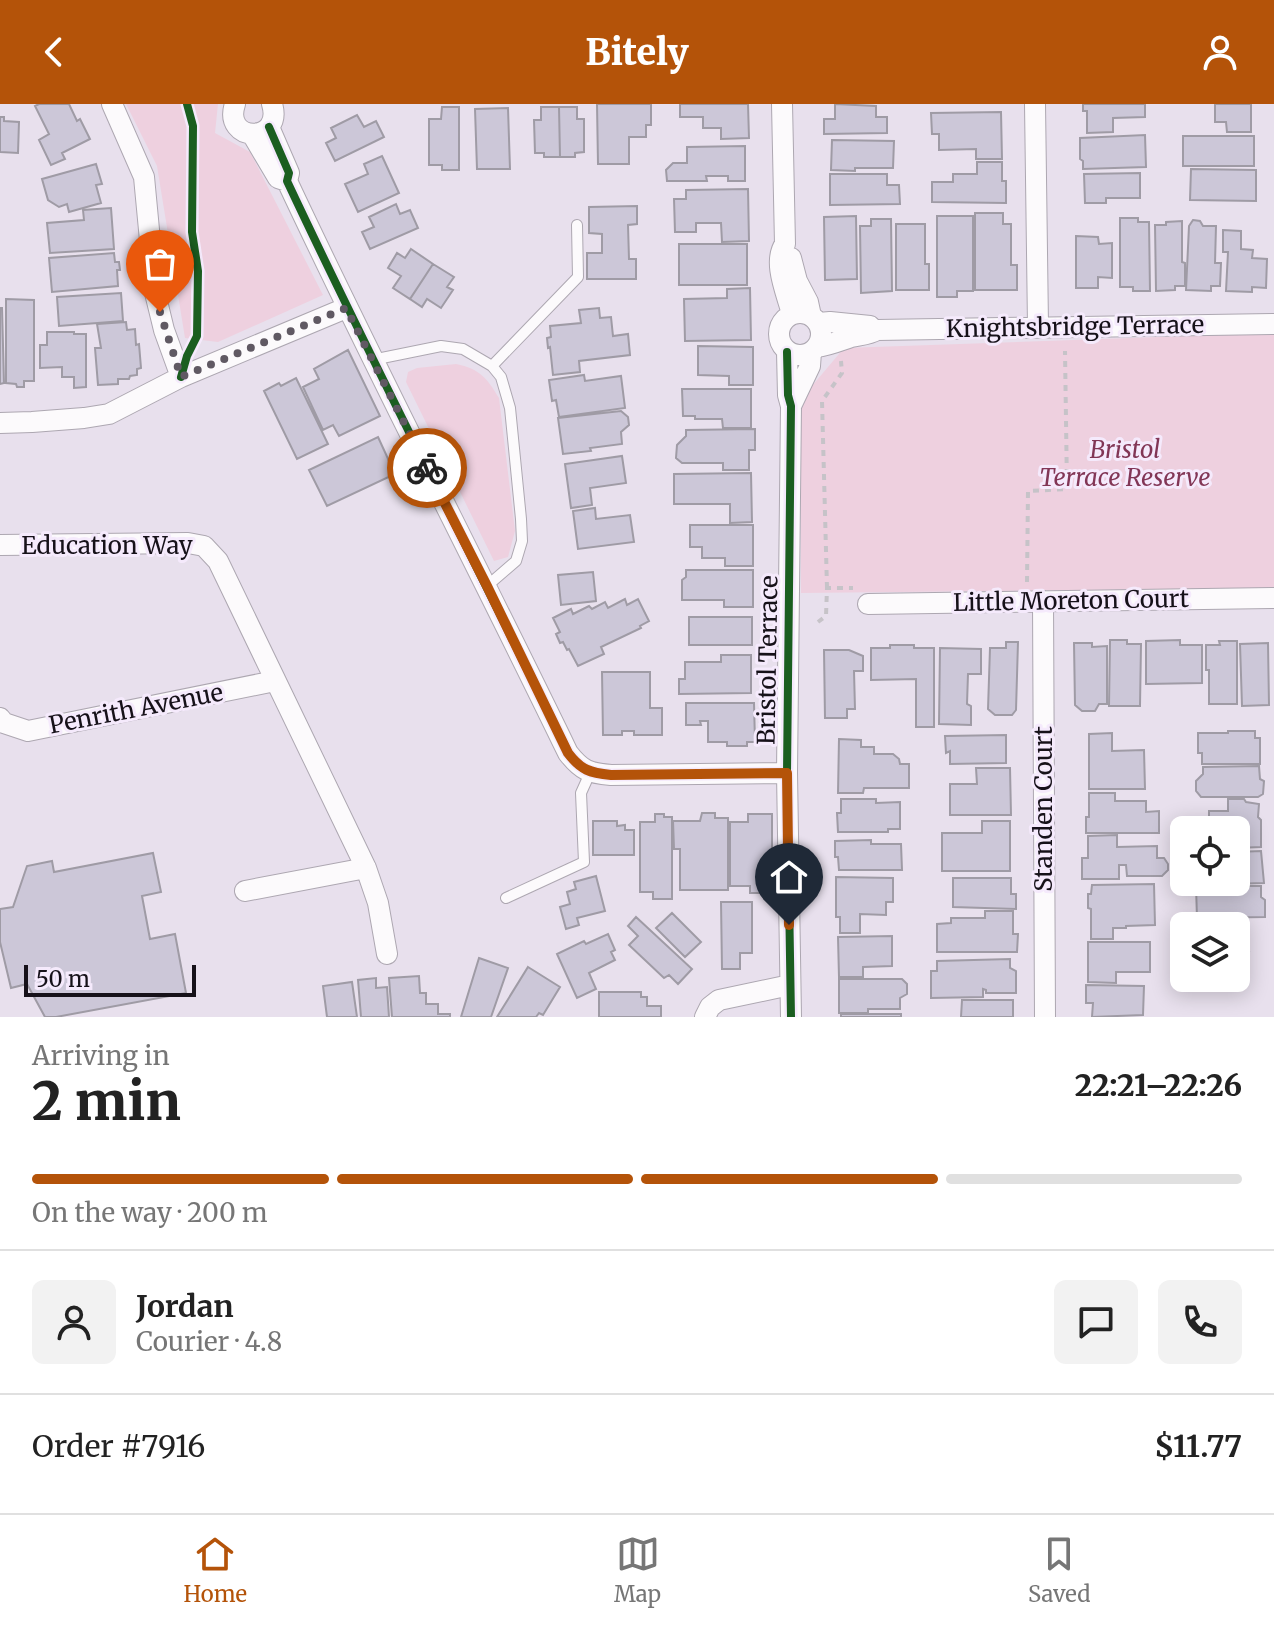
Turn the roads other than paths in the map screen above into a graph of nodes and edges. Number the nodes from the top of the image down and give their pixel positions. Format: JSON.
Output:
{"nodes":[{"id":1,"x":112,"y":104,"type":"edge"},
{"id":2,"x":235,"y":104,"type":"edge"},
{"id":3,"x":782,"y":104,"type":"edge"},
{"id":4,"x":1035,"y":104,"type":"edge"},
{"id":5,"x":272,"y":117,"type":"edge"},
{"id":6,"x":577,"y":225,"type":"dead end"},
{"id":7,"x":346,"y":308,"type":"junction"},
{"id":8,"x":807,"y":318,"type":"junction"},
{"id":9,"x":1274,"y":324,"type":"edge"},
{"id":10,"x":1038,"y":326,"type":"junction"},
{"id":11,"x":877,"y":330,"type":"junction"},
{"id":12,"x":814,"y":350,"type":"junction"},
{"id":13,"x":787,"y":352,"type":"junction"},
{"id":14,"x":372,"y":360,"type":"junction"},
{"id":15,"x":492,"y":366,"type":"junction"},
{"id":16,"x":181,"y":377,"type":"junction"},
{"id":17,"x":791,"y":406,"type":"junction"},
{"id":18,"x":0,"y":423,"type":"edge"},
{"id":19,"x":0,"y":545,"type":"edge"},
{"id":20,"x":487,"y":586,"type":"junction"},
{"id":21,"x":866,"y":596,"type":"road end"},
{"id":22,"x":1274,"y":598,"type":"edge"},
{"id":23,"x":1043,"y":601,"type":"junction"},
{"id":24,"x":275,"y":681,"type":"junction"},
{"id":25,"x":0,"y":718,"type":"edge"},
{"id":26,"x":590,"y":773,"type":"junction"},
{"id":27,"x":787,"y":773,"type":"junction"},
{"id":28,"x":366,"y":868,"type":"junction"},
{"id":29,"x":245,"y":891,"type":"dead end"},
{"id":30,"x":506,"y":898,"type":"dead end"},
{"id":31,"x":387,"y":954,"type":"dead end"},
{"id":32,"x":790,"y":985,"type":"junction"},
{"id":33,"x":705,"y":1017,"type":"edge"},
{"id":34,"x":791,"y":1017,"type":"edge"},
{"id":35,"x":1045,"y":1017,"type":"edge"}],
"edges":[{"from":1,"to":16,"type":"street"},
{"from":2,"to":5,"type":"street"},
{"from":3,"to":8,"type":"street"},
{"from":4,"to":10,"type":"street"},
{"from":5,"to":7,"type":"street"},
{"from":6,"to":15,"type":"lane"},
{"from":7,"to":14,"type":"street"},
{"from":7,"to":16,"type":"street"},
{"from":8,"to":11,"type":"street","name":"Knightsbridge Terrace"},
{"from":8,"to":12,"type":"street"},
{"from":8,"to":13,"type":"street"},
{"from":9,"to":10,"type":"street","name":"Knightsbridge Terrace"},
{"from":10,"to":11,"type":"street","name":"Knightsbridge Terrace"},
{"from":11,"to":12,"type":"street","name":"Knightsbridge Terrace"},
{"from":12,"to":13,"type":"street"},
{"from":12,"to":17,"type":"street","name":"Bristol Terrace"},
{"from":13,"to":17,"type":"street","name":"Bristol Terrace"},
{"from":14,"to":15,"type":"lane"},
{"from":14,"to":20,"type":"street"},
{"from":15,"to":20,"type":"lane"},
{"from":16,"to":18,"type":"street"},
{"from":17,"to":27,"type":"street","name":"Bristol Terrace"},
{"from":19,"to":24,"type":"street","name":"Education Way"},
{"from":20,"to":26,"type":"street"},
{"from":21,"to":23,"type":"street","name":"Little Moreton Court"},
{"from":22,"to":23,"type":"street","name":"Little Moreton Court"},
{"from":23,"to":35,"type":"street","name":"Standen Court"},
{"from":24,"to":25,"type":"street","name":"Penrith Avenue"},
{"from":24,"to":28,"type":"street"},
{"from":26,"to":27,"type":"street"},
{"from":26,"to":30,"type":"lane"},
{"from":27,"to":32,"type":"street","name":"Bristol Terrace"},
{"from":28,"to":29,"type":"street"},
{"from":28,"to":31,"type":"street"},
{"from":32,"to":33,"type":"street"},
{"from":32,"to":34,"type":"street","name":"Bristol Terrace"}]}
